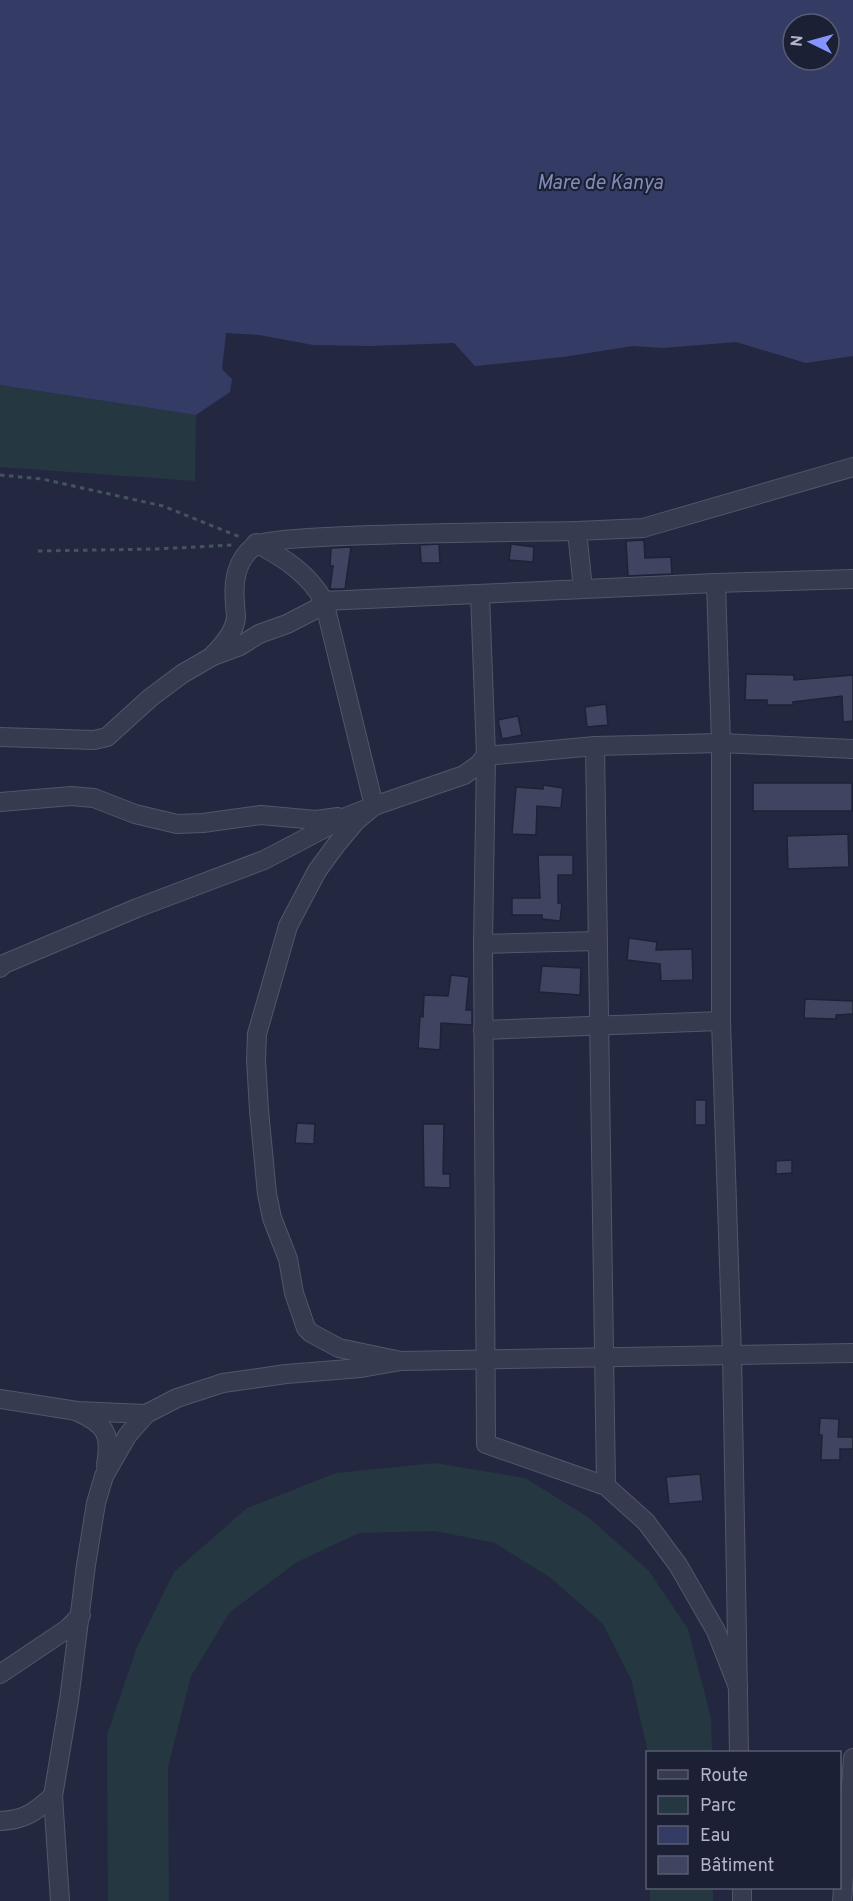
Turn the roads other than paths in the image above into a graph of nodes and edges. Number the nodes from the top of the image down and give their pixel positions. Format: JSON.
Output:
{"nodes":[{"id":1,"x":853,"y":467,"type":"edge"},
{"id":2,"x":577,"y":531,"type":"junction"},
{"id":3,"x":256,"y":543,"type":"junction"},
{"id":4,"x":853,"y":579,"type":"edge"},
{"id":5,"x":716,"y":583,"type":"junction"},
{"id":6,"x":583,"y":589,"type":"junction"},
{"id":7,"x":480,"y":594,"type":"junction"},
{"id":8,"x":324,"y":601,"type":"junction"},
{"id":9,"x":213,"y":656,"type":"junction"},
{"id":10,"x":0,"y":736,"type":"edge"},
{"id":11,"x":721,"y":742,"type":"junction"},
{"id":12,"x":596,"y":746,"type":"junction"},
{"id":13,"x":853,"y":749,"type":"edge"},
{"id":14,"x":486,"y":756,"type":"junction"},
{"id":15,"x":0,"y":802,"type":"edge"},
{"id":16,"x":374,"y":806,"type":"junction"},
{"id":17,"x":348,"y":816,"type":"junction"},
{"id":18,"x":598,"y":941,"type":"junction"},
{"id":19,"x":483,"y":944,"type":"junction"},
{"id":20,"x":0,"y":968,"type":"edge"},
{"id":21,"x":722,"y":1021,"type":"junction"},
{"id":22,"x":599,"y":1026,"type":"junction"},
{"id":23,"x":483,"y":1030,"type":"junction"},
{"id":24,"x":853,"y":1353,"type":"edge"},
{"id":25,"x":732,"y":1355,"type":"junction"},
{"id":26,"x":604,"y":1357,"type":"junction"},
{"id":27,"x":485,"y":1359,"type":"junction"},
{"id":28,"x":401,"y":1361,"type":"junction"},
{"id":29,"x":0,"y":1399,"type":"edge"},
{"id":30,"x":77,"y":1411,"type":"junction"},
{"id":31,"x":146,"y":1414,"type":"junction"},
{"id":32,"x":104,"y":1476,"type":"junction"},
{"id":33,"x":606,"y":1486,"type":"junction"},
{"id":34,"x":81,"y":1615,"type":"junction"},
{"id":35,"x":0,"y":1674,"type":"edge"},
{"id":36,"x":738,"y":1687,"type":"junction"},
{"id":37,"x":739,"y":1751,"type":"edge"},
{"id":38,"x":853,"y":1758,"type":"edge"},
{"id":39,"x":53,"y":1796,"type":"junction"},
{"id":40,"x":0,"y":1821,"type":"edge"},
{"id":41,"x":60,"y":1901,"type":"edge"},
{"id":42,"x":842,"y":1901,"type":"edge"}],
"edges":[{"from":1,"to":2,"type":"street"},
{"from":2,"to":3,"type":"street"},
{"from":2,"to":6,"type":"street"},
{"from":3,"to":8,"type":"street"},
{"from":3,"to":9,"type":"street"},
{"from":4,"to":5,"type":"street"},
{"from":5,"to":6,"type":"street"},
{"from":5,"to":11,"type":"street"},
{"from":6,"to":7,"type":"street"},
{"from":7,"to":8,"type":"street"},
{"from":7,"to":14,"type":"street"},
{"from":8,"to":9,"type":"street"},
{"from":8,"to":16,"type":"street"},
{"from":9,"to":10,"type":"street"},
{"from":11,"to":12,"type":"street"},
{"from":11,"to":13,"type":"street"},
{"from":11,"to":21,"type":"street"},
{"from":12,"to":14,"type":"street"},
{"from":12,"to":18,"type":"street"},
{"from":14,"to":16,"type":"street"},
{"from":14,"to":19,"type":"street"},
{"from":15,"to":17,"type":"street"},
{"from":16,"to":17,"type":"street"},
{"from":16,"to":28,"type":"street"},
{"from":17,"to":20,"type":"street"},
{"from":18,"to":19,"type":"street"},
{"from":18,"to":22,"type":"street"},
{"from":19,"to":23,"type":"street"},
{"from":21,"to":22,"type":"street"},
{"from":21,"to":25,"type":"street"},
{"from":22,"to":23,"type":"street"},
{"from":22,"to":26,"type":"street"},
{"from":23,"to":27,"type":"street"},
{"from":24,"to":25,"type":"street"},
{"from":25,"to":26,"type":"street"},
{"from":25,"to":36,"type":"street"},
{"from":26,"to":27,"type":"street"},
{"from":26,"to":33,"type":"street"},
{"from":27,"to":28,"type":"street"},
{"from":27,"to":33,"type":"street"},
{"from":28,"to":31,"type":"street"},
{"from":29,"to":30,"type":"street"},
{"from":30,"to":31,"type":"street"},
{"from":30,"to":32,"type":"street"},
{"from":31,"to":32,"type":"street"},
{"from":32,"to":34,"type":"street"},
{"from":33,"to":36,"type":"street"},
{"from":34,"to":35,"type":"street"},
{"from":34,"to":39,"type":"street"},
{"from":36,"to":37,"type":"street"},
{"from":38,"to":42,"type":"street"},
{"from":39,"to":40,"type":"street"},
{"from":39,"to":41,"type":"street"}]}
